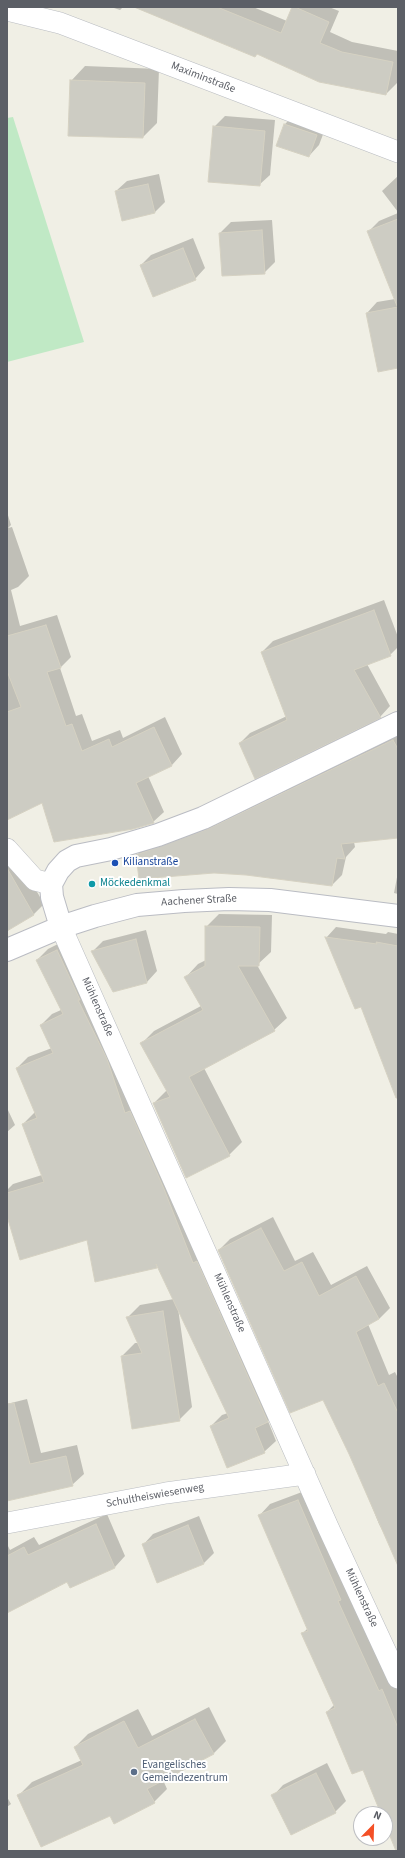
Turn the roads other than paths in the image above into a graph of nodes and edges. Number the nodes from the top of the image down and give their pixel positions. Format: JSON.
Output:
{"nodes":[{"id":1,"x":7,"y":10,"type":"edge"},
{"id":2,"x":398,"y":152,"type":"edge"},
{"id":3,"x":398,"y":723,"type":"edge"},
{"id":4,"x":7,"y":849,"type":"edge"},
{"id":5,"x":51,"y":884,"type":"junction"},
{"id":6,"x":398,"y":916,"type":"edge"},
{"id":7,"x":61,"y":927,"type":"junction"},
{"id":8,"x":7,"y":950,"type":"edge"},
{"id":9,"x":305,"y":1474,"type":"junction"},
{"id":10,"x":7,"y":1523,"type":"edge"},
{"id":11,"x":398,"y":1678,"type":"edge"}],
"edges":[{"from":1,"to":2,"type":"street","name":"Maximinstraße"},
{"from":3,"to":5,"type":"street"},
{"from":4,"to":5,"type":"street"},
{"from":5,"to":7,"type":"street"},
{"from":6,"to":7,"type":"street","name":"Aachener Straße"},
{"from":7,"to":8,"type":"street","name":"Aachener Straße"},
{"from":7,"to":9,"type":"street","name":"Mühlenstraße"},
{"from":9,"to":10,"type":"street","name":"Schultheiswiesenweg"},
{"from":9,"to":11,"type":"street","name":"Mühlenstraße"}]}
